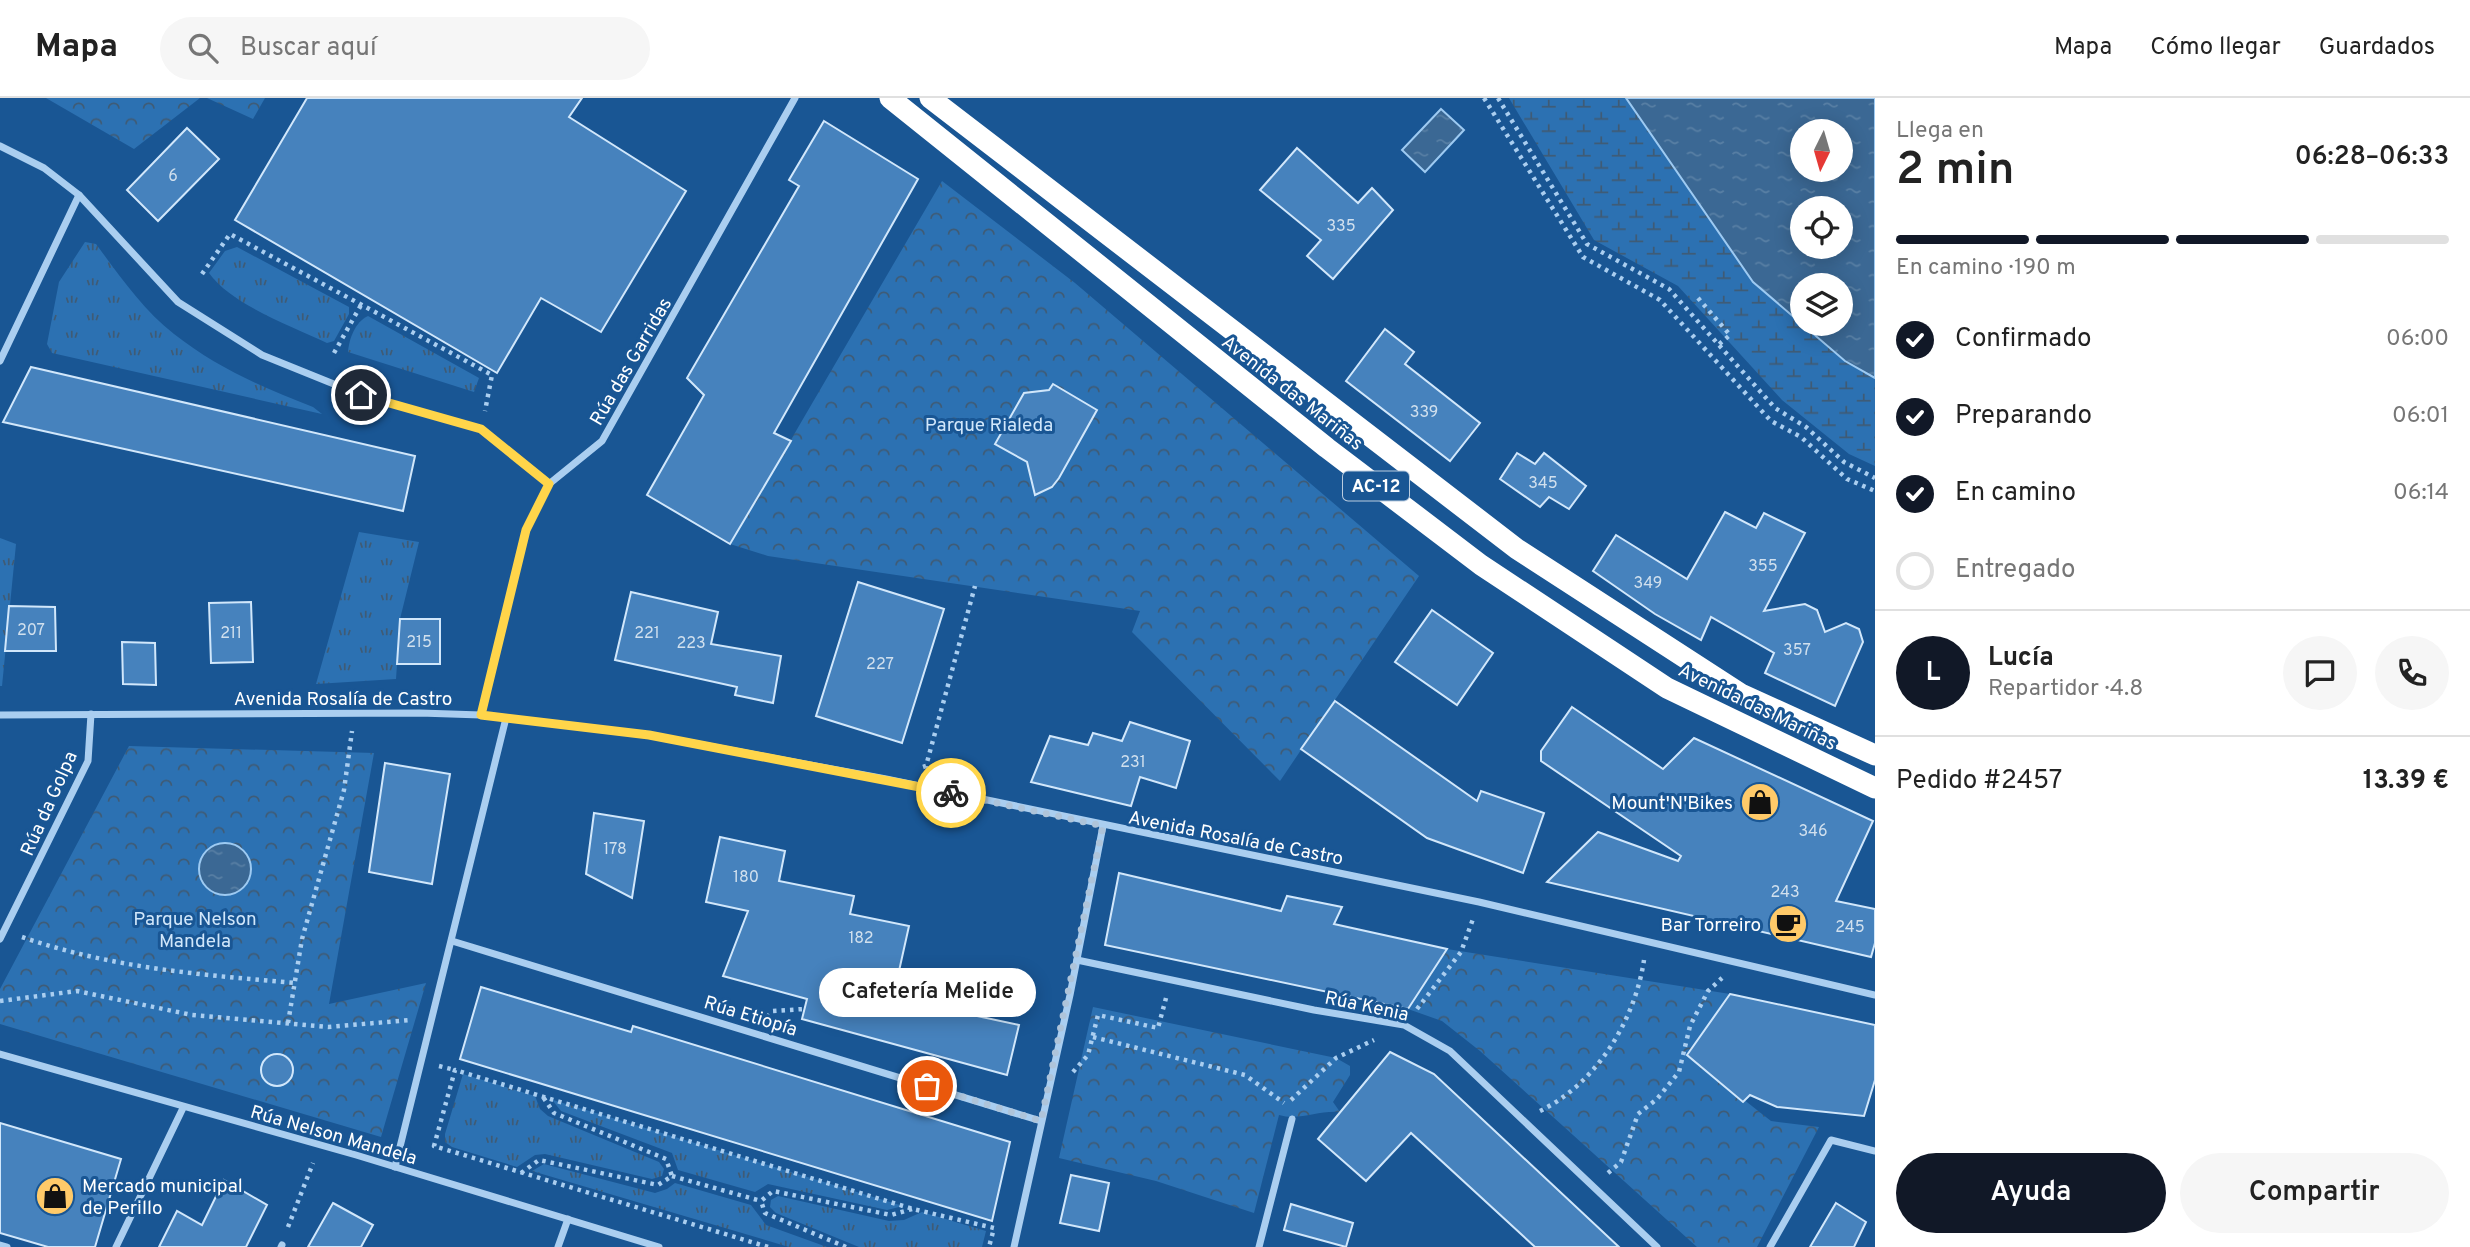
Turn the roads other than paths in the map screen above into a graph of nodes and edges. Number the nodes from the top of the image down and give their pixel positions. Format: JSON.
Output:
{"nodes":[{"id":1,"x":795,"y":98,"type":"edge"},
{"id":2,"x":881,"y":98,"type":"edge"},
{"id":3,"x":890,"y":98,"type":"edge"},
{"id":4,"x":930,"y":98,"type":"edge"},
{"id":5,"x":938,"y":98,"type":"edge"},
{"id":6,"x":919,"y":121,"type":"junction"},
{"id":7,"x":973,"y":131,"type":"junction"},
{"id":8,"x":0,"y":146,"type":"edge"},
{"id":9,"x":79,"y":195,"type":"junction"},
{"id":10,"x":0,"y":361,"type":"edge"},
{"id":11,"x":549,"y":484,"type":"junction"},
{"id":12,"x":91,"y":714,"type":"junction"},
{"id":13,"x":0,"y":715,"type":"edge"},
{"id":14,"x":481,"y":715,"type":"junction"},
{"id":15,"x":506,"y":718,"type":"junction"},
{"id":16,"x":1875,"y":755,"type":"edge"},
{"id":17,"x":1875,"y":788,"type":"edge"},
{"id":18,"x":1103,"y":826,"type":"junction"},
{"id":19,"x":0,"y":939,"type":"edge"},
{"id":20,"x":452,"y":941,"type":"junction"},
{"id":21,"x":1077,"y":960,"type":"junction"},
{"id":22,"x":1875,"y":995,"type":"edge"},
{"id":23,"x":0,"y":1054,"type":"edge"},
{"id":24,"x":183,"y":1108,"type":"junction"},
{"id":25,"x":1292,"y":1119,"type":"road end"},
{"id":26,"x":1041,"y":1121,"type":"junction"},
{"id":27,"x":1875,"y":1151,"type":"edge"},
{"id":28,"x":395,"y":1167,"type":"junction"},
{"id":29,"x":568,"y":1219,"type":"junction"},
{"id":30,"x":0,"y":1245,"type":"edge"},
{"id":31,"x":7,"y":1247,"type":"edge"},
{"id":32,"x":116,"y":1247,"type":"edge"},
{"id":33,"x":558,"y":1247,"type":"edge"},
{"id":34,"x":659,"y":1247,"type":"edge"},
{"id":35,"x":1014,"y":1247,"type":"edge"},
{"id":36,"x":1259,"y":1247,"type":"edge"},
{"id":37,"x":1657,"y":1247,"type":"edge"},
{"id":38,"x":1770,"y":1247,"type":"edge"}],
"edges":[{"from":1,"to":11,"type":"street","name":"Rúa das Garridas"},
{"from":2,"to":6,"type":"highway","number":"AC-12"},
{"from":3,"to":6,"type":"highway","name":"Avenida das Mariñas","number":"AC-12"},
{"from":4,"to":7,"type":"highway","name":"Avenida das Mariñas","number":"AC-12"},
{"from":5,"to":7,"type":"highway","number":"AC-12"},
{"from":6,"to":17,"type":"highway","name":"Avenida das Mariñas","number":"AC-12"},
{"from":7,"to":16,"type":"highway","name":"Avenida das Mariñas","number":"AC-12"},
{"from":8,"to":9,"type":"street"},
{"from":9,"to":10,"type":"street"},
{"from":9,"to":11,"type":"street"},
{"from":11,"to":14,"type":"street","name":"Rúa das Garridas"},
{"from":12,"to":13,"type":"street","name":"Avenida Rosalía de Castro"},
{"from":12,"to":14,"type":"street","name":"Avenida Rosalía de Castro"},
{"from":12,"to":19,"type":"street","name":"Rúa da Golpa"},
{"from":14,"to":15,"type":"street","name":"Avenida Rosalía de Castro"},
{"from":15,"to":18,"type":"street","name":"Avenida Rosalía de Castro"},
{"from":15,"to":20,"type":"street"},
{"from":18,"to":21,"type":"street"},
{"from":18,"to":22,"type":"street","name":"Avenida Rosalía de Castro"},
{"from":20,"to":26,"type":"street","name":"Rúa Etiopía"},
{"from":20,"to":28,"type":"street"},
{"from":21,"to":26,"type":"street"},
{"from":21,"to":37,"type":"street","name":"Rúa Kenia"},
{"from":23,"to":24,"type":"street","name":"Rúa Nelson Mandela"},
{"from":24,"to":28,"type":"street","name":"Rúa Nelson Mandela"},
{"from":24,"to":32,"type":"street"},
{"from":25,"to":36,"type":"street"},
{"from":26,"to":35,"type":"street"},
{"from":27,"to":38,"type":"street"},
{"from":28,"to":29,"type":"street","name":"Rúa Nelson Mandela"},
{"from":29,"to":33,"type":"street"},
{"from":29,"to":34,"type":"street","name":"Rúa Nelson Mandela"},
{"from":30,"to":31,"type":"street"}]}
